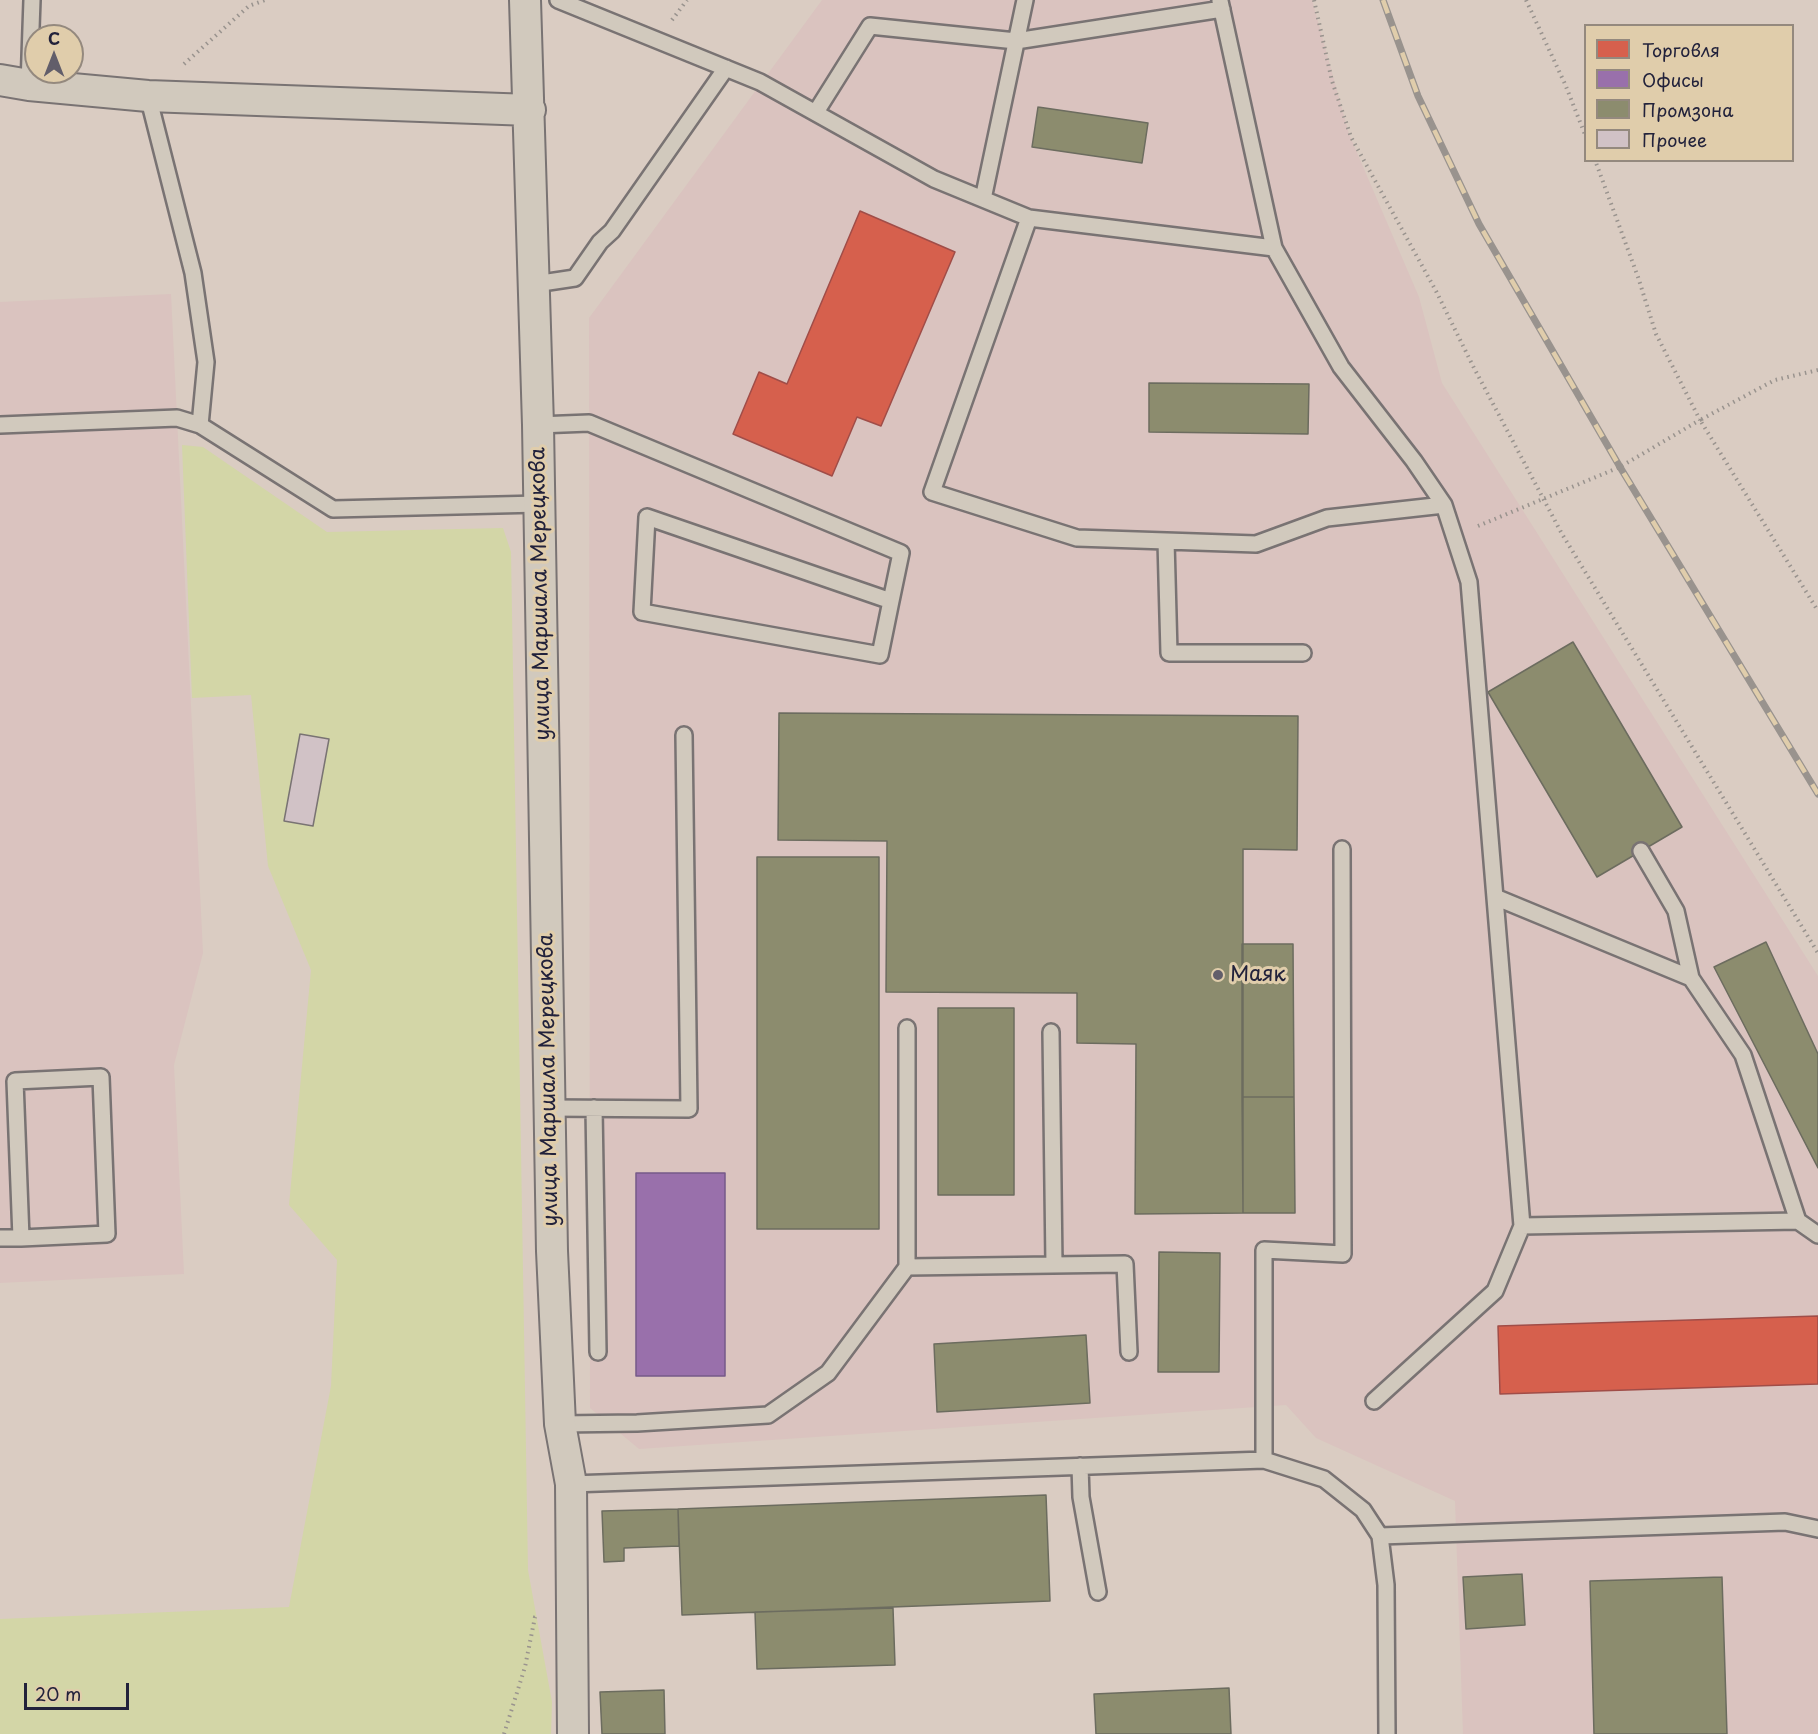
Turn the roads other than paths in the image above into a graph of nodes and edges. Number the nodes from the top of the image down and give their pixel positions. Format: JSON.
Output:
{"nodes":[{"id":1,"x":32,"y":0,"type":"edge"},
{"id":2,"x":525,"y":0,"type":"edge"},
{"id":3,"x":558,"y":0,"type":"edge"},
{"id":4,"x":1024,"y":0,"type":"edge"},
{"id":5,"x":1221,"y":5,"type":"edge"},
{"id":6,"x":1016,"y":41,"type":"junction"},
{"id":7,"x":726,"y":68,"type":"junction"},
{"id":8,"x":14,"y":82,"type":"edge"},
{"id":9,"x":148,"y":96,"type":"junction"},
{"id":10,"x":530,"y":110,"type":"junction"},
{"id":11,"x":816,"y":112,"type":"junction"},
{"id":12,"x":983,"y":199,"type":"junction"},
{"id":13,"x":1029,"y":218,"type":"junction"},
{"id":14,"x":1274,"y":248,"type":"junction"},
{"id":15,"x":534,"y":284,"type":"junction"},
{"id":16,"x":0,"y":425,"type":"edge"},
{"id":17,"x":200,"y":425,"type":"junction"},
{"id":18,"x":538,"y":425,"type":"junction"},
{"id":19,"x":540,"y":504,"type":"junction"},
{"id":20,"x":1444,"y":505,"type":"junction"},
{"id":21,"x":1166,"y":541,"type":"junction"},
{"id":22,"x":891,"y":601,"type":"junction"},
{"id":23,"x":1303,"y":653,"type":"dead end"},
{"id":24,"x":684,"y":735,"type":"dead end"},
{"id":25,"x":1342,"y":849,"type":"dead end"},
{"id":26,"x":1641,"y":851,"type":"dead end"},
{"id":27,"x":1495,"y":897,"type":"junction"},
{"id":28,"x":1691,"y":978,"type":"junction"},
{"id":29,"x":908,"y":1028,"type":"dead end"},
{"id":30,"x":1051,"y":1032,"type":"dead end"},
{"id":31,"x":549,"y":1108,"type":"junction"},
{"id":32,"x":594,"y":1108,"type":"junction"},
{"id":33,"x":1798,"y":1221,"type":"junction"},
{"id":34,"x":1521,"y":1226,"type":"junction"},
{"id":35,"x":1818,"y":1235,"type":"edge"},
{"id":36,"x":0,"y":1238,"type":"edge"},
{"id":37,"x":21,"y":1238,"type":"junction"},
{"id":38,"x":1054,"y":1265,"type":"junction"},
{"id":39,"x":907,"y":1267,"type":"junction"},
{"id":40,"x":598,"y":1352,"type":"dead end"},
{"id":41,"x":1129,"y":1352,"type":"dead end"},
{"id":42,"x":1374,"y":1401,"type":"dead end"},
{"id":43,"x":560,"y":1424,"type":"junction"},
{"id":44,"x":1264,"y":1460,"type":"junction"},
{"id":45,"x":1080,"y":1466,"type":"junction"},
{"id":46,"x":571,"y":1484,"type":"junction"},
{"id":47,"x":1818,"y":1529,"type":"edge"},
{"id":48,"x":1380,"y":1536,"type":"junction"},
{"id":49,"x":1098,"y":1592,"type":"dead end"},
{"id":50,"x":573,"y":1734,"type":"edge"},
{"id":51,"x":1387,"y":1734,"type":"edge"}],
"edges":[{"from":1,"to":8,"type":"lane"},
{"from":2,"to":10,"type":"street","name":"улица Маршала Мерецкова"},
{"from":3,"to":7,"type":"lane"},
{"from":4,"to":6,"type":"lane"},
{"from":5,"to":6,"type":"lane"},
{"from":5,"to":14,"type":"lane"},
{"from":6,"to":11,"type":"lane"},
{"from":6,"to":12,"type":"lane"},
{"from":7,"to":11,"type":"lane"},
{"from":7,"to":15,"type":"lane"},
{"from":8,"to":9,"type":"street"},
{"from":9,"to":10,"type":"street"},
{"from":9,"to":17,"type":"lane"},
{"from":10,"to":15,"type":"street","name":"улица Маршала Мерецкова"},
{"from":11,"to":12,"type":"lane"},
{"from":12,"to":13,"type":"lane"},
{"from":13,"to":14,"type":"lane"},
{"from":13,"to":21,"type":"lane"},
{"from":14,"to":20,"type":"lane"},
{"from":15,"to":18,"type":"street","name":"улица Маршала Мерецкова"},
{"from":16,"to":17,"type":"lane"},
{"from":17,"to":19,"type":"lane"},
{"from":18,"to":19,"type":"street","name":"улица Маршала Мерецкова"},
{"from":18,"to":22,"type":"lane"},
{"from":19,"to":31,"type":"street","name":"улица Маршала Мерецкова"},
{"from":20,"to":21,"type":"lane"},
{"from":20,"to":27,"type":"lane"},
{"from":21,"to":23,"type":"lane"},
{"from":22,"to":22,"type":"lane"},
{"from":24,"to":32,"type":"lane"},
{"from":25,"to":44,"type":"lane"},
{"from":26,"to":28,"type":"lane"},
{"from":27,"to":28,"type":"lane"},
{"from":27,"to":34,"type":"lane"},
{"from":28,"to":33,"type":"lane"},
{"from":29,"to":39,"type":"lane"},
{"from":30,"to":38,"type":"lane"},
{"from":31,"to":32,"type":"lane"},
{"from":31,"to":43,"type":"street","name":"улица Маршала Мерецкова"},
{"from":32,"to":40,"type":"lane"},
{"from":33,"to":34,"type":"lane"},
{"from":33,"to":35,"type":"lane"},
{"from":34,"to":42,"type":"lane"},
{"from":36,"to":37,"type":"lane"},
{"from":37,"to":37,"type":"lane"},
{"from":38,"to":39,"type":"lane"},
{"from":38,"to":41,"type":"lane"},
{"from":39,"to":43,"type":"lane"},
{"from":43,"to":46,"type":"street","name":"улица Маршала Мерецкова"},
{"from":44,"to":45,"type":"lane"},
{"from":44,"to":48,"type":"lane"},
{"from":45,"to":46,"type":"lane"},
{"from":45,"to":49,"type":"lane"},
{"from":46,"to":50,"type":"street","name":"улица Маршала Мерецкова"},
{"from":47,"to":48,"type":"lane"},
{"from":48,"to":51,"type":"lane"}]}
